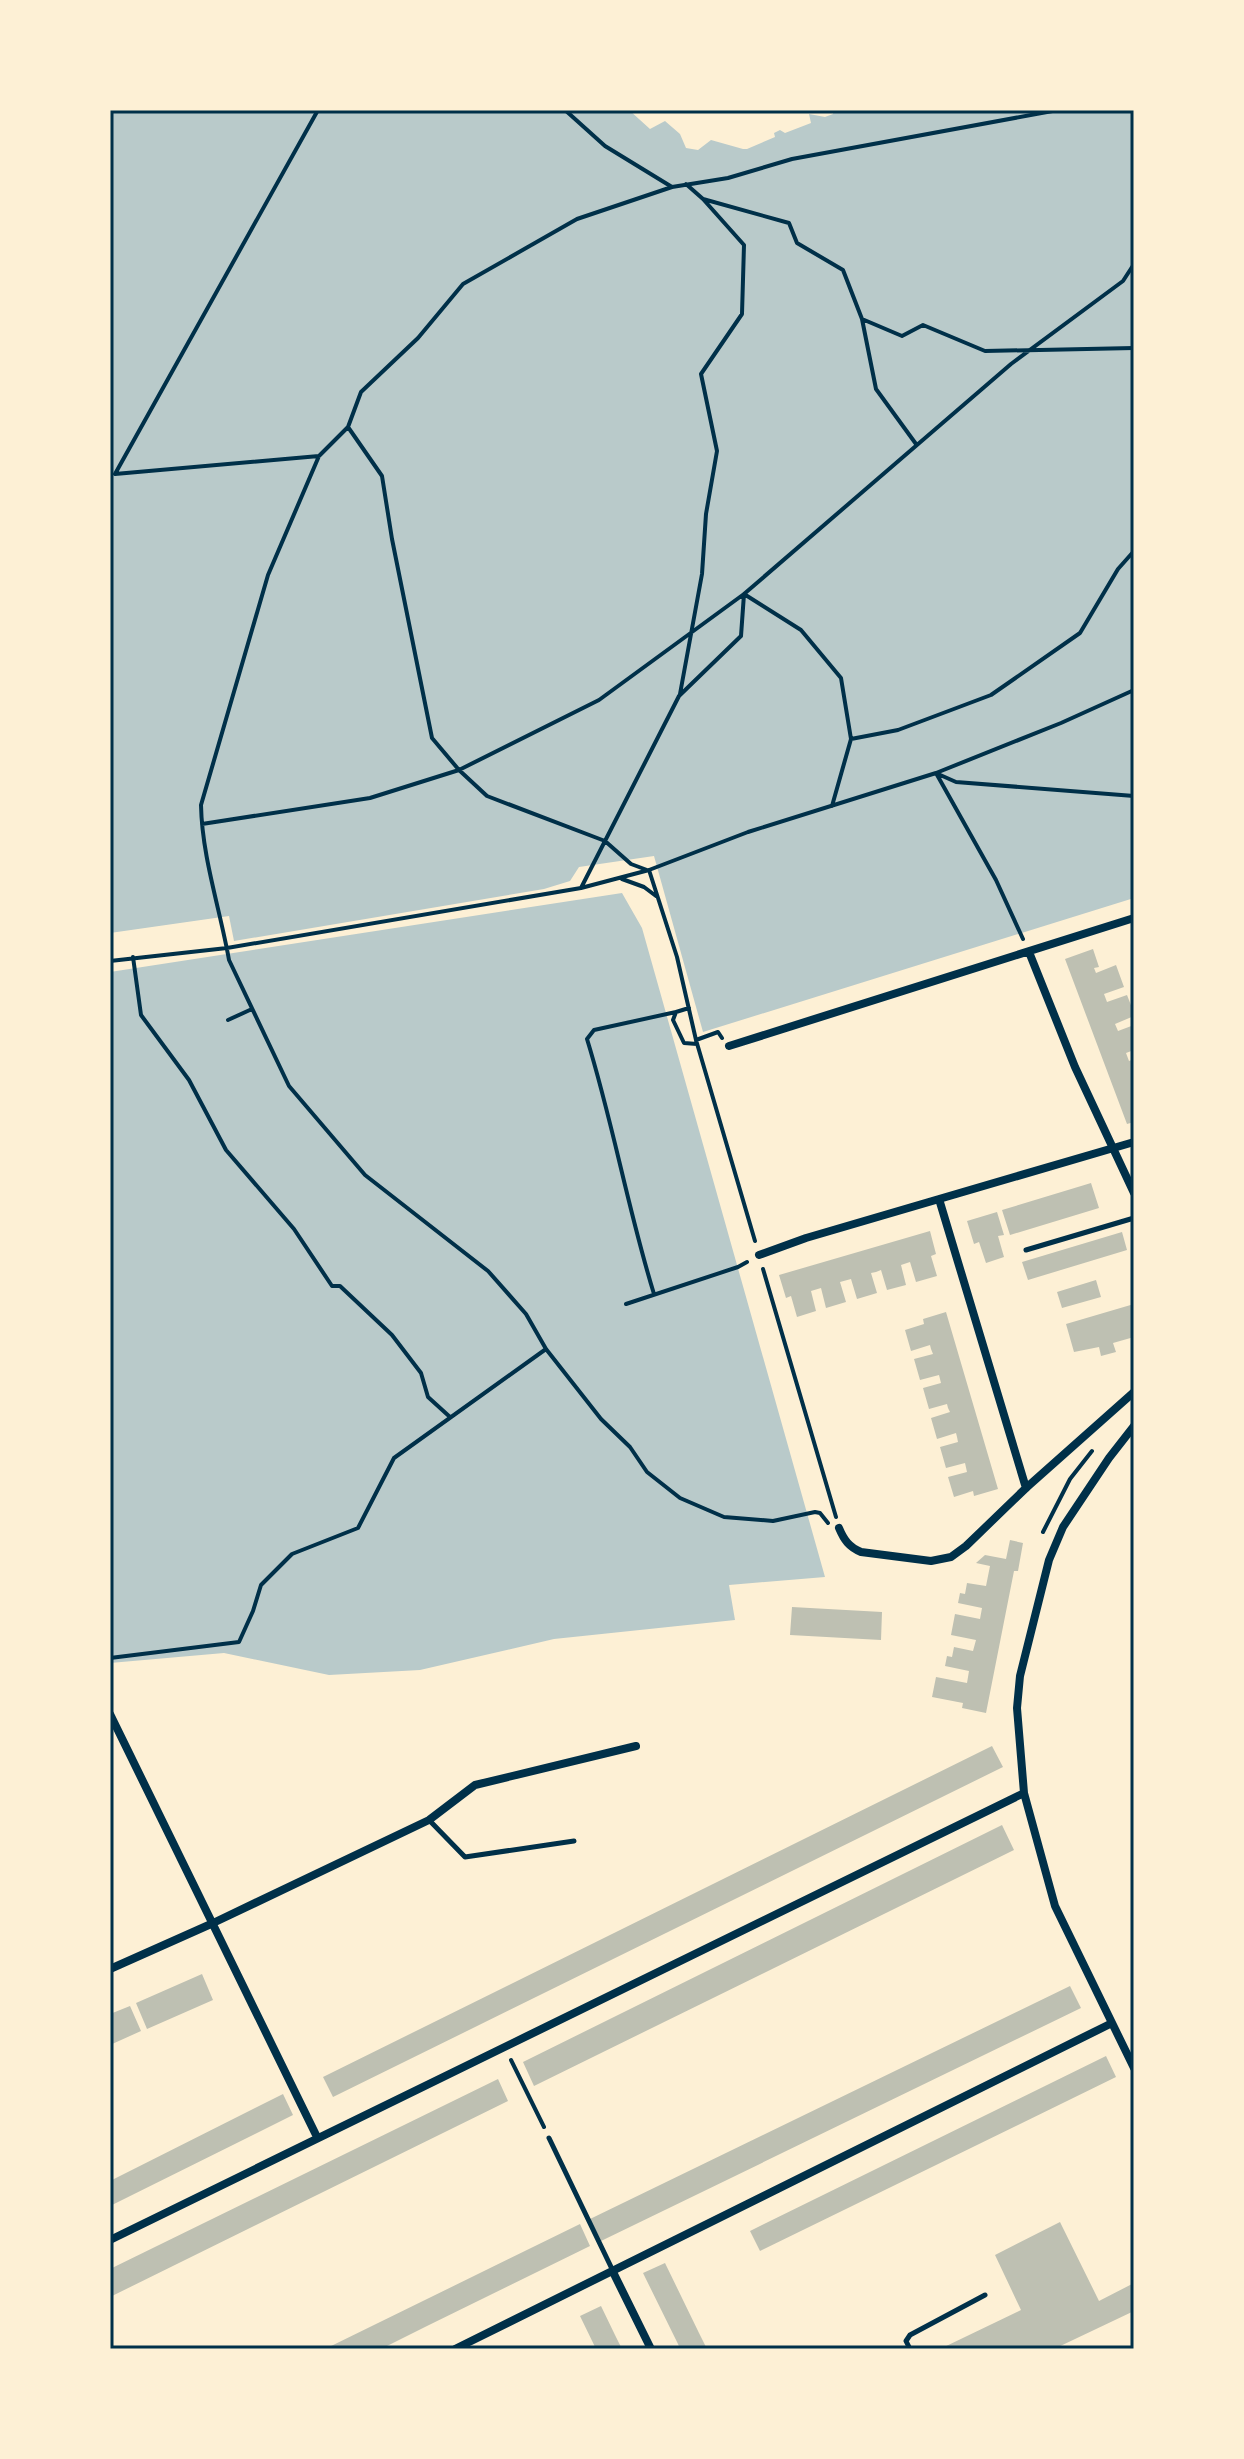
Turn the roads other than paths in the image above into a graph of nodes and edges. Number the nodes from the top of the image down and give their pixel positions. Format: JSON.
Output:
{"nodes":[{"id":1,"x":1134,"y":918,"type":"edge"},
{"id":2,"x":1029,"y":952,"type":"junction"},
{"id":3,"x":729,"y":1046,"type":"road end"},
{"id":4,"x":1134,"y":1142,"type":"edge"},
{"id":5,"x":1112,"y":1149,"type":"junction"},
{"id":6,"x":1134,"y":1193,"type":"edge"},
{"id":7,"x":939,"y":1199,"type":"junction"},
{"id":8,"x":1134,"y":1218,"type":"edge"},
{"id":9,"x":1026,"y":1250,"type":"dead end"},
{"id":10,"x":759,"y":1255,"type":"road end"},
{"id":11,"x":1134,"y":1392,"type":"edge"},
{"id":12,"x":1134,"y":1426,"type":"edge"},
{"id":13,"x":1026,"y":1488,"type":"junction"},
{"id":14,"x":839,"y":1528,"type":"road end"},
{"id":15,"x":110,"y":1714,"type":"edge"},
{"id":16,"x":636,"y":1746,"type":"dead end"},
{"id":17,"x":1024,"y":1793,"type":"junction"},
{"id":18,"x":429,"y":1820,"type":"junction"},
{"id":19,"x":574,"y":1841,"type":"dead end"},
{"id":20,"x":211,"y":1924,"type":"junction"},
{"id":21,"x":110,"y":1969,"type":"edge"},
{"id":22,"x":1112,"y":2023,"type":"junction"},
{"id":23,"x":1134,"y":2068,"type":"edge"},
{"id":24,"x":317,"y":2137,"type":"junction"},
{"id":25,"x":549,"y":2138,"type":"road end"},
{"id":26,"x":110,"y":2240,"type":"edge"},
{"id":27,"x":613,"y":2272,"type":"junction"},
{"id":28,"x":985,"y":2295,"type":"dead end"},
{"id":29,"x":455,"y":2349,"type":"edge"},
{"id":30,"x":651,"y":2349,"type":"edge"},
{"id":31,"x":910,"y":2349,"type":"edge"}],
"edges":[{"from":1,"to":2,"type":"street"},
{"from":2,"to":3,"type":"street"},
{"from":2,"to":5,"type":"street"},
{"from":4,"to":5,"type":"street"},
{"from":5,"to":6,"type":"street"},
{"from":5,"to":7,"type":"street"},
{"from":7,"to":10,"type":"street"},
{"from":7,"to":13,"type":"street"},
{"from":8,"to":9,"type":"lane"},
{"from":11,"to":13,"type":"street"},
{"from":12,"to":17,"type":"street"},
{"from":13,"to":14,"type":"street"},
{"from":15,"to":20,"type":"street"},
{"from":16,"to":18,"type":"street"},
{"from":17,"to":22,"type":"street"},
{"from":17,"to":24,"type":"street"},
{"from":18,"to":19,"type":"lane"},
{"from":18,"to":20,"type":"street"},
{"from":20,"to":21,"type":"street"},
{"from":20,"to":24,"type":"street"},
{"from":22,"to":23,"type":"street"},
{"from":22,"to":27,"type":"street"},
{"from":24,"to":26,"type":"street"},
{"from":25,"to":27,"type":"lane"},
{"from":27,"to":29,"type":"street"},
{"from":27,"to":30,"type":"street"},
{"from":28,"to":31,"type":"lane"}]}
